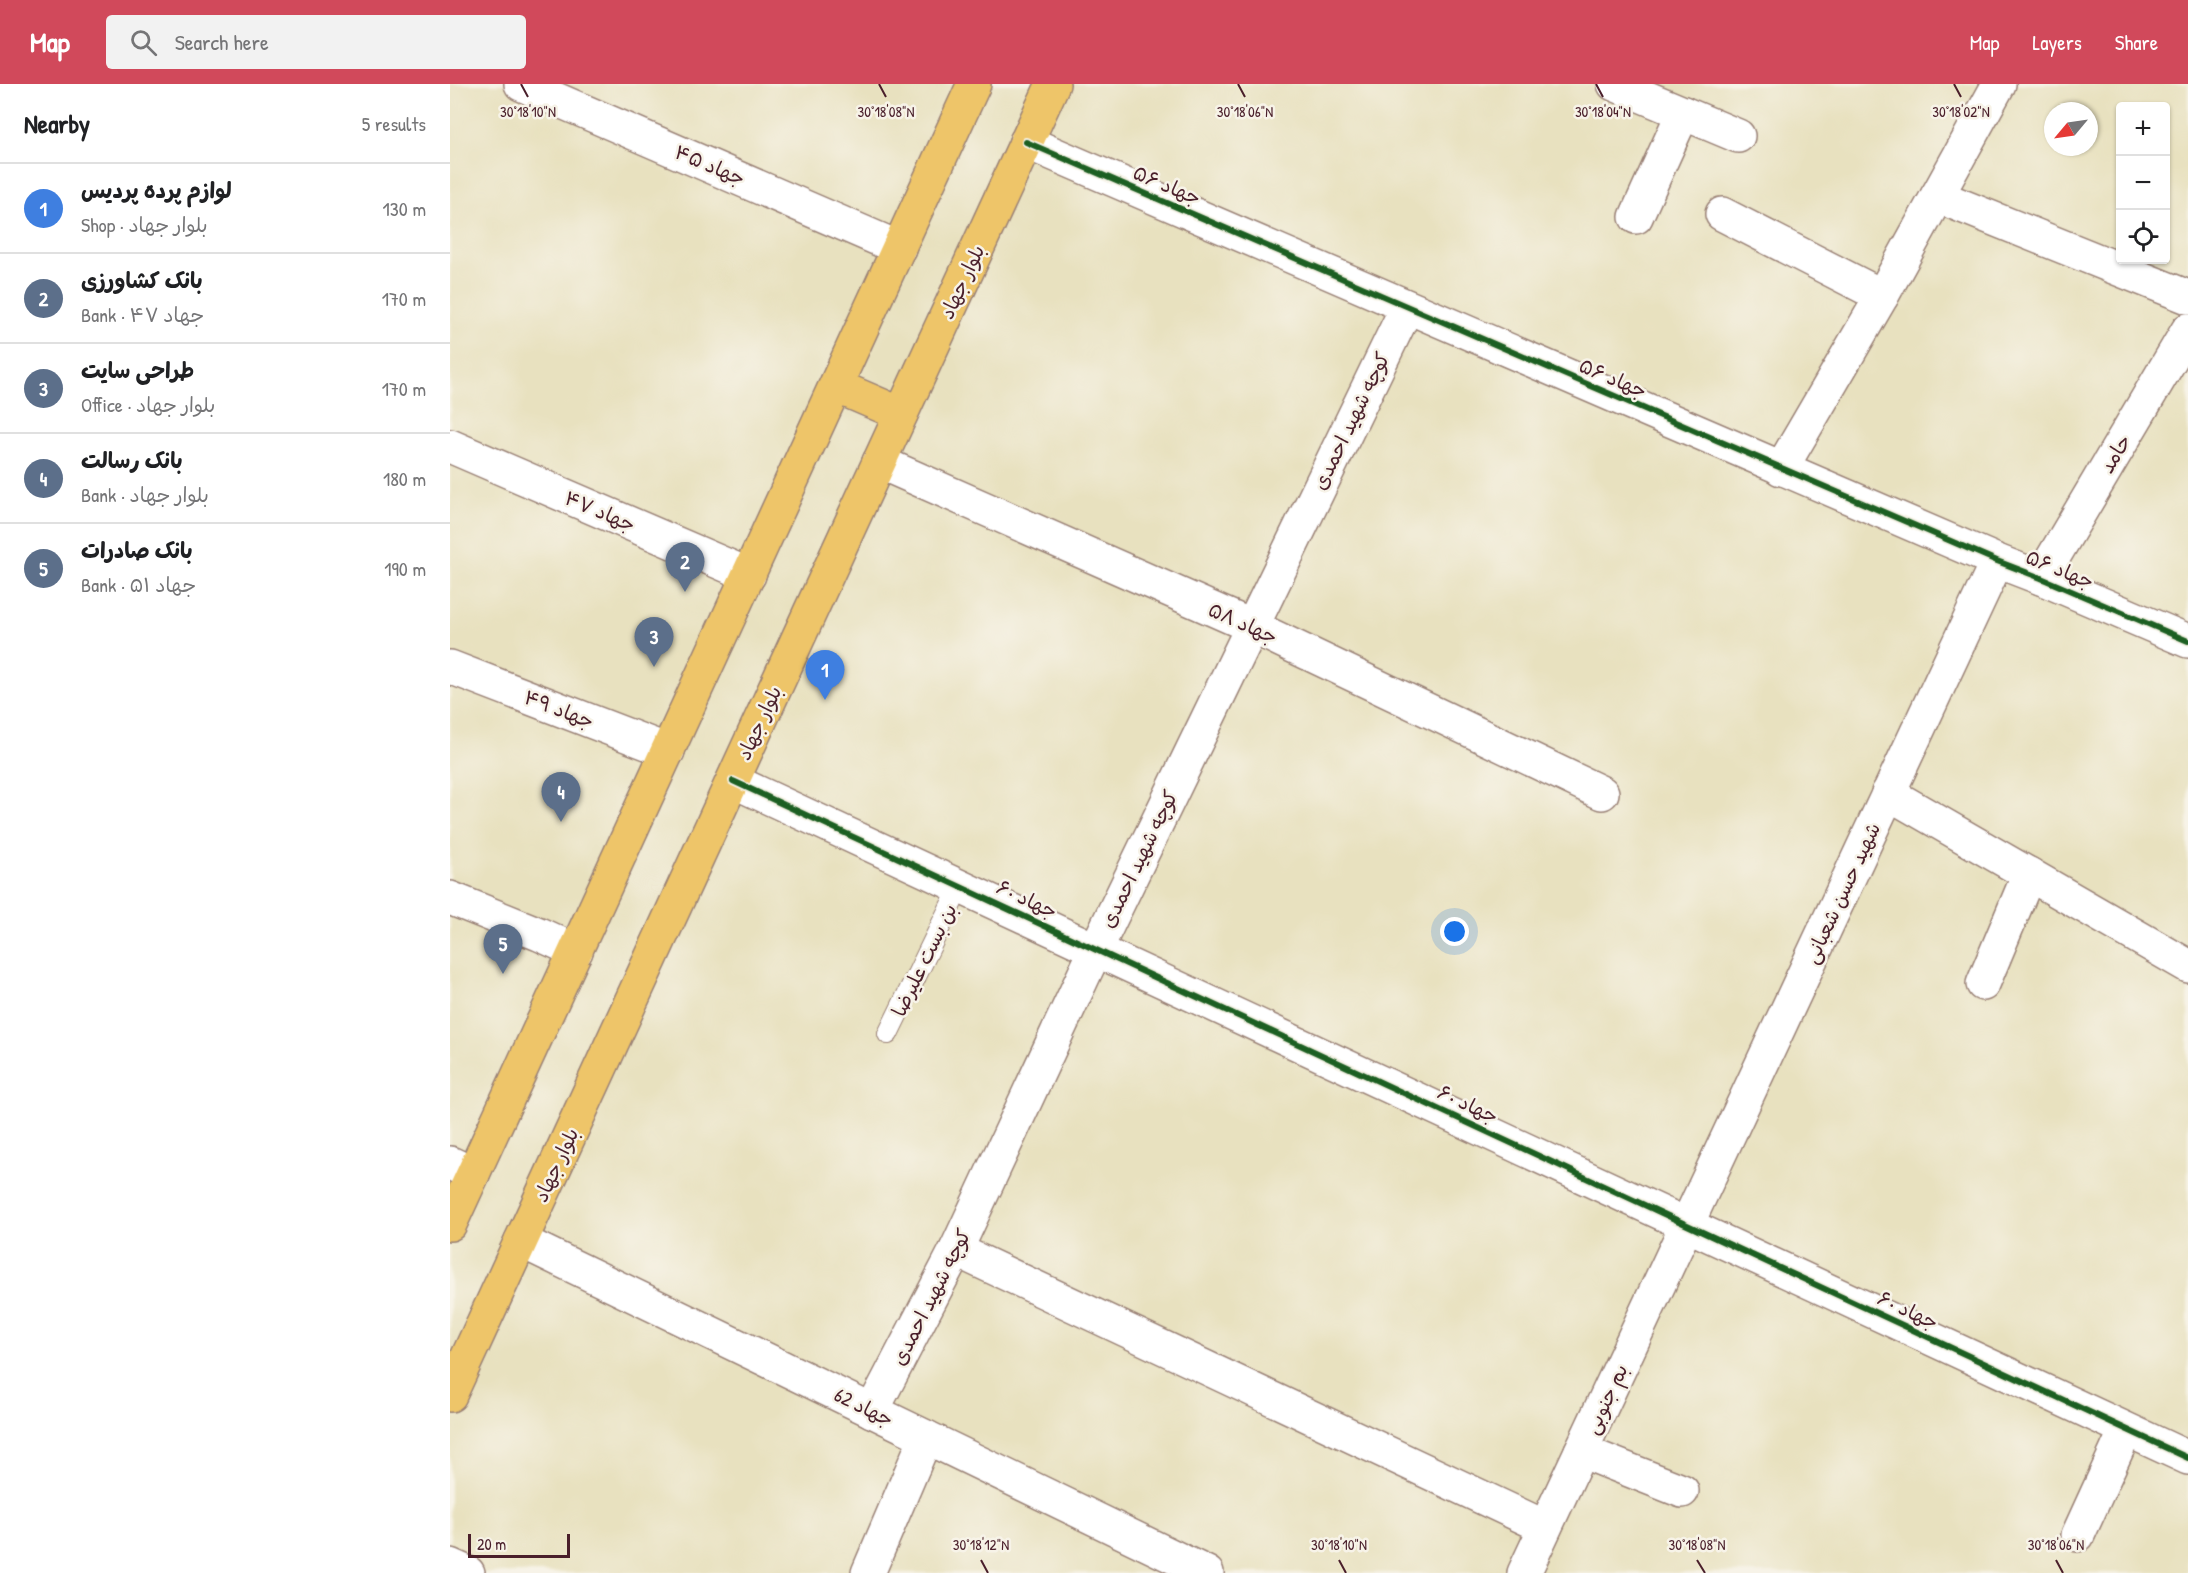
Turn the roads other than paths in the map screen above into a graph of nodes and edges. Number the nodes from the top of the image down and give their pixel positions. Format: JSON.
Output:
{"nodes":[{"id":1,"x":520,"y":84,"type":"edge"},
{"id":2,"x":974,"y":84,"type":"edge"},
{"id":3,"x":1053,"y":84,"type":"edge"},
{"id":4,"x":1614,"y":84,"type":"edge"},
{"id":5,"x":1999,"y":84,"type":"edge"},
{"id":6,"x":1683,"y":113,"type":"junction"},
{"id":7,"x":1738,"y":136,"type":"dead end"},
{"id":8,"x":1026,"y":142,"type":"junction"},
{"id":9,"x":1937,"y":196,"type":"junction"},
{"id":10,"x":1722,"y":214,"type":"dead end"},
{"id":11,"x":1635,"y":217,"type":"dead end"},
{"id":12,"x":899,"y":248,"type":"junction"},
{"id":13,"x":1882,"y":296,"type":"junction"},
{"id":14,"x":2188,"y":297,"type":"edge"},
{"id":15,"x":1407,"y":307,"type":"junction"},
{"id":16,"x":2187,"y":333,"type":"edge"},
{"id":17,"x":836,"y":386,"type":"junction"},
{"id":18,"x":902,"y":414,"type":"junction"},
{"id":19,"x":450,"y":446,"type":"edge"},
{"id":20,"x":879,"y":462,"type":"junction"},
{"id":21,"x":1781,"y":469,"type":"junction"},
{"id":22,"x":1997,"y":561,"type":"junction"},
{"id":23,"x":749,"y":575,"type":"junction"},
{"id":24,"x":2041,"y":578,"type":"junction"},
{"id":25,"x":1251,"y":626,"type":"junction"},
{"id":26,"x":2188,"y":641,"type":"edge"},
{"id":27,"x":450,"y":667,"type":"edge"},
{"id":28,"x":668,"y":751,"type":"junction"},
{"id":29,"x":733,"y":781,"type":"junction"},
{"id":30,"x":1602,"y":793,"type":"dead end"},
{"id":31,"x":1888,"y":793,"type":"junction"},
{"id":32,"x":2029,"y":874,"type":"junction"},
{"id":33,"x":960,"y":886,"type":"junction"},
{"id":34,"x":450,"y":898,"type":"edge"},
{"id":35,"x":1096,"y":949,"type":"junction"},
{"id":36,"x":576,"y":951,"type":"junction"},
{"id":37,"x":2188,"y":966,"type":"edge"},
{"id":38,"x":1983,"y":984,"type":"dead end"},
{"id":39,"x":888,"y":1034,"type":"dead end"},
{"id":40,"x":462,"y":1168,"type":"edge"},
{"id":41,"x":450,"y":1224,"type":"edge"},
{"id":42,"x":1687,"y":1224,"type":"junction"},
{"id":43,"x":521,"y":1241,"type":"junction"},
{"id":44,"x":956,"y":1250,"type":"junction"},
{"id":45,"x":450,"y":1395,"type":"edge"},
{"id":46,"x":872,"y":1411,"type":"junction"},
{"id":47,"x":2126,"y":1430,"type":"junction"},
{"id":48,"x":926,"y":1437,"type":"junction"},
{"id":49,"x":1581,"y":1451,"type":"junction"},
{"id":50,"x":2188,"y":1458,"type":"edge"},
{"id":51,"x":1682,"y":1491,"type":"dead end"},
{"id":52,"x":1545,"y":1527,"type":"junction"},
{"id":53,"x":2078,"y":1536,"type":"dead end"},
{"id":54,"x":450,"y":1565,"type":"edge"},
{"id":55,"x":468,"y":1573,"type":"edge"},
{"id":56,"x":868,"y":1573,"type":"edge"},
{"id":57,"x":1207,"y":1573,"type":"edge"},
{"id":58,"x":1524,"y":1573,"type":"edge"}],
"edges":[{"from":1,"to":12,"type":"street","name":"جهاد ۴۵"},
{"from":2,"to":12,"type":"main road"},
{"from":3,"to":8,"type":"main road","name":"بلوار جهاد"},
{"from":4,"to":6,"type":"street"},
{"from":5,"to":9,"type":"street"},
{"from":6,"to":7,"type":"street"},
{"from":6,"to":11,"type":"street"},
{"from":8,"to":15,"type":"street","name":"جهاد ۵۶"},
{"from":8,"to":18,"type":"main road","name":"بلوار جهاد"},
{"from":9,"to":13,"type":"street"},
{"from":9,"to":14,"type":"street"},
{"from":10,"to":13,"type":"street"},
{"from":12,"to":17,"type":"main road"},
{"from":13,"to":21,"type":"street"},
{"from":15,"to":21,"type":"street","name":"جهاد ۵۶"},
{"from":15,"to":25,"type":"street","name":"کوچه شهید احمدی"},
{"from":16,"to":24,"type":"street","name":"حامد"},
{"from":17,"to":18,"type":"main road"},
{"from":17,"to":23,"type":"main road"},
{"from":18,"to":20,"type":"main road","name":"بلوار جهاد"},
{"from":19,"to":23,"type":"street","name":"جهاد ۴۷"},
{"from":20,"to":25,"type":"street","name":"جهاد ۵۸"},
{"from":20,"to":29,"type":"main road","name":"بلوار جهاد"},
{"from":21,"to":22,"type":"street","name":"جهاد ۵۶"},
{"from":22,"to":24,"type":"street","name":"جهاد ۵۶"},
{"from":22,"to":31,"type":"street","name":"شهید حسن شعبانی"},
{"from":23,"to":28,"type":"main road"},
{"from":24,"to":26,"type":"street","name":"جهاد ۵۶"},
{"from":25,"to":30,"type":"street","name":"جهاد ۵۸"},
{"from":25,"to":35,"type":"street","name":"کوچه شهید احمدی"},
{"from":27,"to":28,"type":"street","name":"جهاد ۴۹"},
{"from":28,"to":36,"type":"main road"},
{"from":29,"to":33,"type":"street","name":"جهاد ۶۰"},
{"from":29,"to":43,"type":"main road","name":"بلوار جهاد"},
{"from":31,"to":32,"type":"street"},
{"from":31,"to":42,"type":"street","name":"شهید حسن شعبانی"},
{"from":32,"to":37,"type":"street"},
{"from":32,"to":38,"type":"street"},
{"from":33,"to":35,"type":"street","name":"جهاد ۶۰"},
{"from":33,"to":39,"type":"lane","name":"بن بست علیرضا"},
{"from":34,"to":36,"type":"street"},
{"from":35,"to":42,"type":"street","name":"جهاد ۶۰"},
{"from":35,"to":44,"type":"street","name":"کوچه شهید احمدی"},
{"from":36,"to":40,"type":"main road"},
{"from":40,"to":41,"type":"main road"},
{"from":42,"to":47,"type":"street","name":"جهاد ۶۰"},
{"from":42,"to":49,"type":"street","name":"بم جنوبی"},
{"from":43,"to":45,"type":"main road","name":"بلوار جهاد"},
{"from":43,"to":46,"type":"street","name":"جهاد 62"},
{"from":44,"to":46,"type":"street","name":"کوچه شهید احمدی"},
{"from":44,"to":52,"type":"street"},
{"from":46,"to":48,"type":"street","name":"جهاد 62"},
{"from":47,"to":50,"type":"street","name":"جهاد ۶۰"},
{"from":47,"to":53,"type":"street"},
{"from":48,"to":56,"type":"street"},
{"from":48,"to":57,"type":"street","name":"جهاد 62"},
{"from":49,"to":51,"type":"street"},
{"from":49,"to":52,"type":"street","name":"بم جنوبی"},
{"from":52,"to":58,"type":"street","name":"بم جنوبی"},
{"from":54,"to":55,"type":"street"}]}
